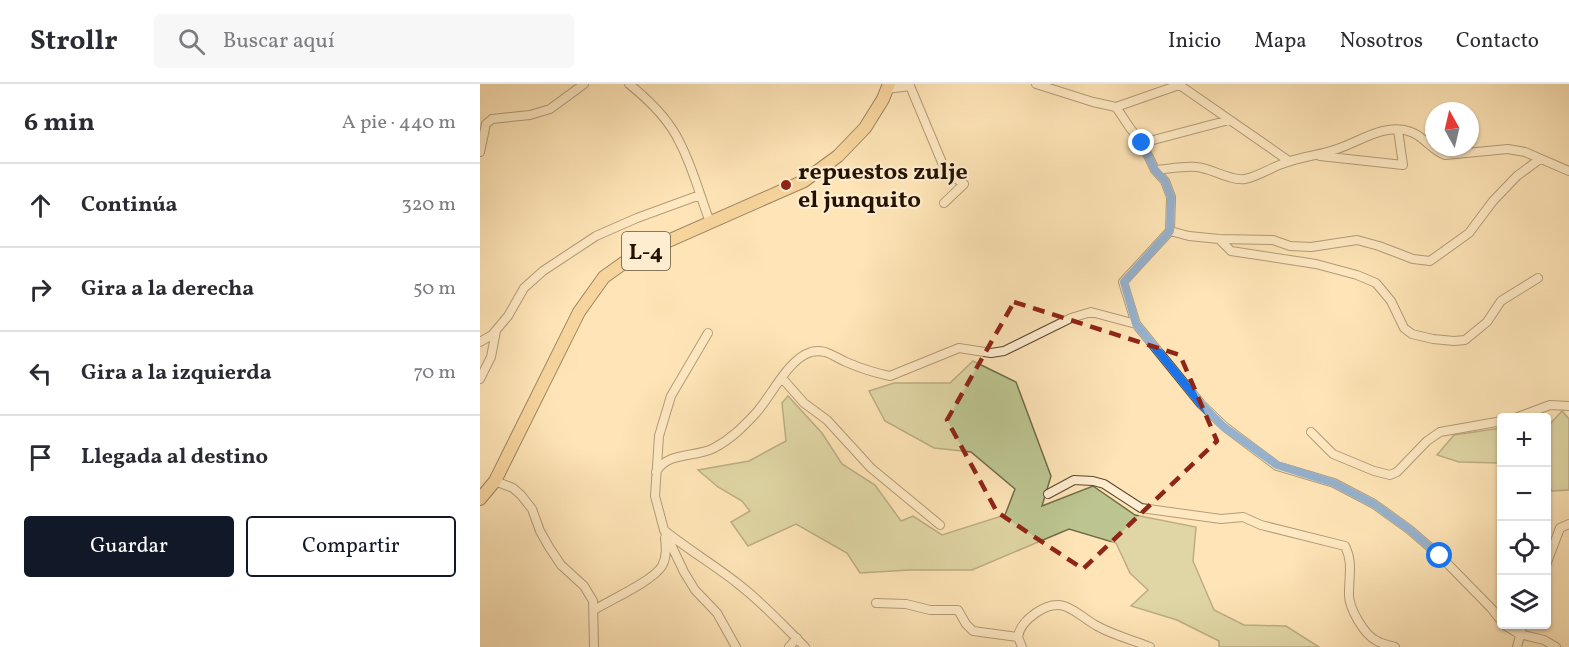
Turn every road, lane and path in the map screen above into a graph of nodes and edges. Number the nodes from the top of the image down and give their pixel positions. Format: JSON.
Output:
{"nodes":[{"id":1,"x":584,"y":84,"type":"edge"},
{"id":2,"x":628,"y":84,"type":"edge"},
{"id":3,"x":1036,"y":84,"type":"edge"},
{"id":4,"x":1178,"y":84,"type":"edge"},
{"id":5,"x":888,"y":86,"type":"edge"},
{"id":6,"x":1116,"y":107,"type":"junction"},
{"id":7,"x":1229,"y":120,"type":"junction"},
{"id":8,"x":1398,"y":130,"type":"junction"},
{"id":9,"x":1142,"y":143,"type":"junction"},
{"id":10,"x":480,"y":152,"type":"edge"},
{"id":11,"x":1317,"y":155,"type":"junction"},
{"id":12,"x":1540,"y":159,"type":"junction"},
{"id":13,"x":1289,"y":161,"type":"junction"},
{"id":14,"x":1155,"y":170,"type":"junction"},
{"id":15,"x":1569,"y":171,"type":"edge"},
{"id":16,"x":700,"y":195,"type":"junction"},
{"id":17,"x":944,"y":203,"type":"dead end"},
{"id":18,"x":710,"y":222,"type":"junction"},
{"id":19,"x":1170,"y":231,"type":"junction"},
{"id":20,"x":1219,"y":239,"type":"junction"},
{"id":21,"x":1538,"y":278,"type":"dead end"},
{"id":22,"x":1136,"y":324,"type":"junction"},
{"id":23,"x":496,"y":330,"type":"junction"},
{"id":24,"x":708,"y":333,"type":"dead end"},
{"id":25,"x":480,"y":342,"type":"edge"},
{"id":26,"x":782,"y":378,"type":"junction"},
{"id":27,"x":480,"y":379,"type":"edge"},
{"id":28,"x":1569,"y":406,"type":"edge"},
{"id":29,"x":1527,"y":413,"type":"edge"},
{"id":30,"x":1497,"y":422,"type":"edge"},
{"id":31,"x":1311,"y":432,"type":"dead end"},
{"id":32,"x":656,"y":472,"type":"junction"},
{"id":33,"x":495,"y":481,"type":"junction"},
{"id":34,"x":1048,"y":494,"type":"dead end"},
{"id":35,"x":480,"y":499,"type":"edge"},
{"id":36,"x":1569,"y":524,"type":"edge"},
{"id":37,"x":940,"y":525,"type":"dead end"},
{"id":38,"x":664,"y":530,"type":"junction"},
{"id":39,"x":1551,"y":552,"type":"edge"},
{"id":40,"x":876,"y":603,"type":"dead end"},
{"id":41,"x":594,"y":610,"type":"junction"},
{"id":42,"x":1497,"y":616,"type":"edge"},
{"id":43,"x":1511,"y":629,"type":"edge"},
{"id":44,"x":1521,"y":629,"type":"edge"},
{"id":45,"x":1519,"y":634,"type":"junction"},
{"id":46,"x":1018,"y":637,"type":"junction"},
{"id":47,"x":797,"y":638,"type":"junction"},
{"id":48,"x":594,"y":647,"type":"edge"},
{"id":49,"x":736,"y":647,"type":"edge"},
{"id":50,"x":789,"y":647,"type":"edge"},
{"id":51,"x":805,"y":647,"type":"edge"},
{"id":52,"x":1022,"y":647,"type":"edge"},
{"id":53,"x":1150,"y":647,"type":"edge"},
{"id":54,"x":1395,"y":647,"type":"edge"},
{"id":55,"x":1517,"y":647,"type":"edge"},
{"id":56,"x":1556,"y":647,"type":"edge"}],
"edges":[{"from":1,"to":10,"type":"street"},
{"from":2,"to":16,"type":"street"},
{"from":3,"to":6,"type":"street"},
{"from":4,"to":6,"type":"street"},
{"from":4,"to":7,"type":"street"},
{"from":5,"to":17,"type":"street"},
{"from":5,"to":18,"type":"main road","number":"L-4"},
{"from":6,"to":9,"type":"street"},
{"from":7,"to":9,"type":"street"},
{"from":7,"to":13,"type":"street"},
{"from":8,"to":11,"type":"street"},
{"from":8,"to":11,"type":"street"},
{"from":8,"to":12,"type":"street"},
{"from":9,"to":14,"type":"street"},
{"from":11,"to":13,"type":"street"},
{"from":12,"to":15,"type":"street"},
{"from":12,"to":20,"type":"street"},
{"from":13,"to":14,"type":"street"},
{"from":14,"to":19,"type":"street"},
{"from":16,"to":18,"type":"street"},
{"from":16,"to":23,"type":"street"},
{"from":18,"to":33,"type":"main road","number":"L-4"},
{"from":19,"to":20,"type":"street"},
{"from":19,"to":22,"type":"street"},
{"from":20,"to":21,"type":"street"},
{"from":22,"to":26,"type":"street"},
{"from":22,"to":42,"type":"street"},
{"from":23,"to":25,"type":"street"},
{"from":23,"to":27,"type":"street"},
{"from":24,"to":32,"type":"street"},
{"from":26,"to":32,"type":"street"},
{"from":26,"to":37,"type":"street"},
{"from":28,"to":29,"type":"street"},
{"from":30,"to":31,"type":"street"},
{"from":32,"to":38,"type":"street"},
{"from":33,"to":35,"type":"main road","number":"L-4"},
{"from":33,"to":41,"type":"street"},
{"from":34,"to":54,"type":"street"},
{"from":36,"to":39,"type":"street"},
{"from":38,"to":41,"type":"street"},
{"from":38,"to":47,"type":"street"},
{"from":38,"to":49,"type":"street"},
{"from":40,"to":46,"type":"street"},
{"from":41,"to":48,"type":"street"},
{"from":43,"to":45,"type":"street"},
{"from":44,"to":45,"type":"street"},
{"from":45,"to":55,"type":"street"},
{"from":45,"to":56,"type":"street"},
{"from":46,"to":52,"type":"street"},
{"from":46,"to":53,"type":"street"},
{"from":47,"to":50,"type":"street"},
{"from":47,"to":51,"type":"street"}]}
